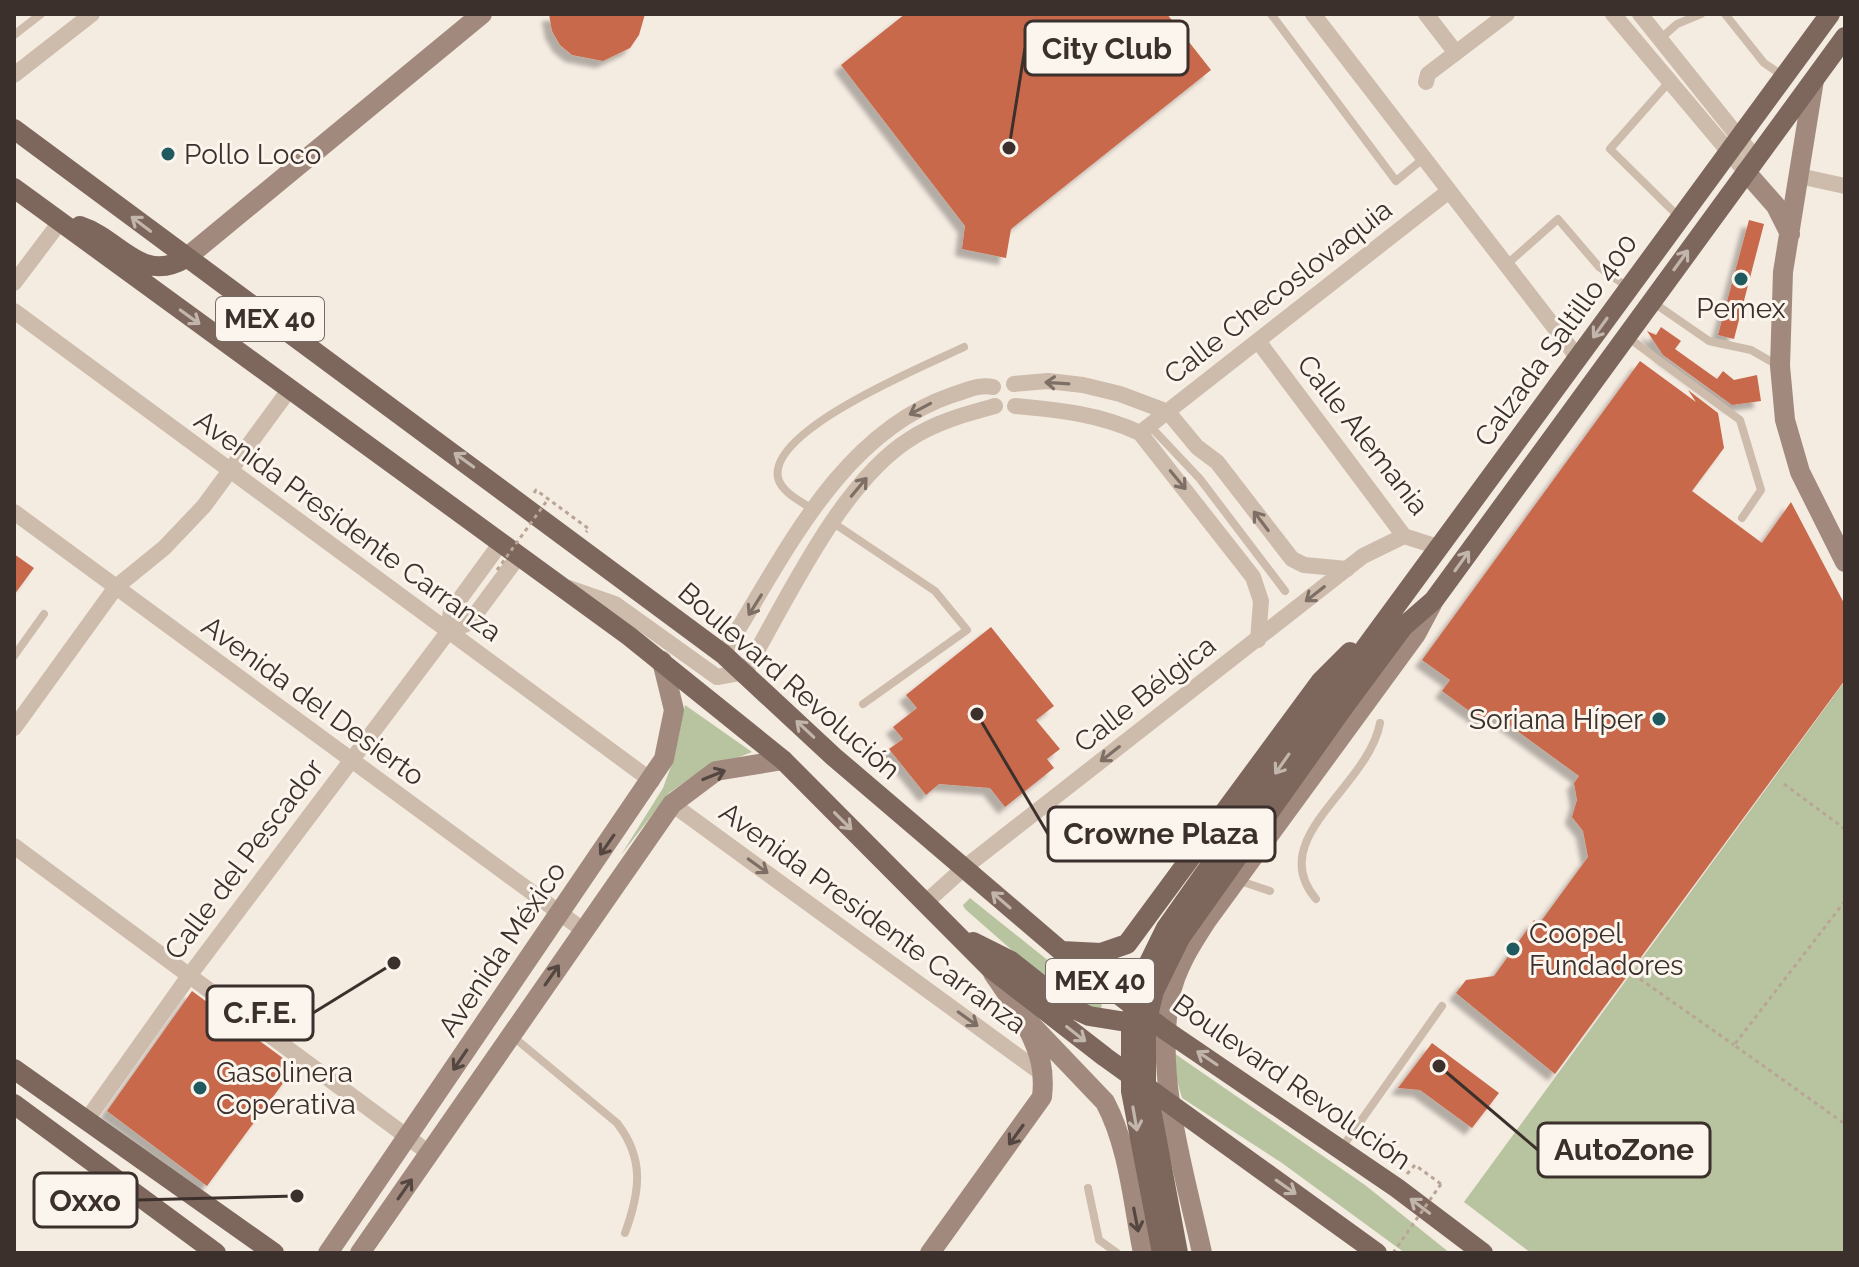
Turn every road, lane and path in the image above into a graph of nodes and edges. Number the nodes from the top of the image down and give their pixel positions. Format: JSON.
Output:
{"nodes":[{"id":1,"x":41,"y":14,"type":"edge"},
{"id":2,"x":92,"y":14,"type":"edge"},
{"id":3,"x":482,"y":14,"type":"edge"},
{"id":4,"x":1271,"y":14,"type":"edge"},
{"id":5,"x":1313,"y":14,"type":"edge"},
{"id":6,"x":1426,"y":14,"type":"edge"},
{"id":7,"x":1507,"y":14,"type":"edge"},
{"id":8,"x":1613,"y":14,"type":"edge"},
{"id":9,"x":1640,"y":14,"type":"edge"},
{"id":10,"x":1701,"y":14,"type":"edge"},
{"id":11,"x":1725,"y":14,"type":"edge"},
{"id":12,"x":1825,"y":16,"type":"edge"},
{"id":13,"x":14,"y":35,"type":"edge"},
{"id":14,"x":1845,"y":37,"type":"edge"},
{"id":15,"x":1660,"y":39,"type":"junction"},
{"id":16,"x":1456,"y":53,"type":"junction"},
{"id":17,"x":14,"y":75,"type":"edge"},
{"id":18,"x":1784,"y":76,"type":"junction"},
{"id":19,"x":1814,"y":80,"type":"junction"},
{"id":20,"x":1426,"y":82,"type":"dead end"},
{"id":21,"x":1669,"y":82,"type":"junction"},
{"id":22,"x":14,"y":129,"type":"edge"},
{"id":23,"x":1734,"y":145,"type":"junction"},
{"id":24,"x":1424,"y":158,"type":"junction"},
{"id":25,"x":1751,"y":166,"type":"junction"},
{"id":26,"x":1799,"y":176,"type":"junction"},
{"id":27,"x":1845,"y":186,"type":"edge"},
{"id":28,"x":14,"y":188,"type":"edge"},
{"id":29,"x":1449,"y":191,"type":"junction"},
{"id":30,"x":1681,"y":218,"type":"junction"},
{"id":31,"x":60,"y":222,"type":"junction"},
{"id":32,"x":1790,"y":234,"type":"junction"},
{"id":33,"x":186,"y":258,"type":"junction"},
{"id":34,"x":1506,"y":265,"type":"junction"},
{"id":35,"x":14,"y":283,"type":"edge"},
{"id":36,"x":1629,"y":288,"type":"junction"},
{"id":37,"x":1651,"y":301,"type":"junction"},
{"id":38,"x":14,"y":311,"type":"edge"},
{"id":39,"x":1625,"y":336,"type":"junction"},
{"id":40,"x":1258,"y":341,"type":"junction"},
{"id":41,"x":964,"y":347,"type":"dead end"},
{"id":42,"x":1578,"y":358,"type":"junction"},
{"id":43,"x":1780,"y":366,"type":"junction"},
{"id":44,"x":1014,"y":384,"type":"junction"},
{"id":45,"x":993,"y":387,"type":"junction"},
{"id":46,"x":289,"y":390,"type":"junction"},
{"id":47,"x":995,"y":406,"type":"junction"},
{"id":48,"x":1015,"y":406,"type":"junction"},
{"id":49,"x":1168,"y":412,"type":"junction"},
{"id":50,"x":1145,"y":430,"type":"junction"},
{"id":51,"x":229,"y":471,"type":"junction"},
{"id":52,"x":536,"y":490,"type":"dead end"},
{"id":53,"x":546,"y":502,"type":"dead end"},
{"id":54,"x":814,"y":510,"type":"junction"},
{"id":55,"x":14,"y":512,"type":"edge"},
{"id":56,"x":1742,"y":518,"type":"dead end"},
{"id":57,"x":832,"y":522,"type":"junction"},
{"id":58,"x":589,"y":529,"type":"dead end"},
{"id":59,"x":1404,"y":536,"type":"junction"},
{"id":60,"x":500,"y":544,"type":"junction"},
{"id":61,"x":1438,"y":547,"type":"junction"},
{"id":62,"x":518,"y":557,"type":"junction"},
{"id":63,"x":1845,"y":562,"type":"edge"},
{"id":64,"x":1347,"y":569,"type":"junction"},
{"id":65,"x":497,"y":570,"type":"dead end"},
{"id":66,"x":557,"y":585,"type":"junction"},
{"id":67,"x":116,"y":587,"type":"junction"},
{"id":68,"x":1285,"y":591,"type":"dead end"},
{"id":69,"x":1434,"y":600,"type":"junction"},
{"id":70,"x":44,"y":614,"type":"dead end"},
{"id":71,"x":448,"y":632,"type":"junction"},
{"id":72,"x":1376,"y":633,"type":"junction"},
{"id":73,"x":1258,"y":640,"type":"junction"},
{"id":74,"x":723,"y":654,"type":"junction"},
{"id":75,"x":14,"y":656,"type":"edge"},
{"id":76,"x":662,"y":661,"type":"junction"},
{"id":77,"x":745,"y":672,"type":"junction"},
{"id":78,"x":863,"y":704,"type":"dead end"},
{"id":79,"x":1335,"y":704,"type":"junction"},
{"id":80,"x":1380,"y":723,"type":"dead end"},
{"id":81,"x":14,"y":728,"type":"edge"},
{"id":82,"x":349,"y":760,"type":"junction"},
{"id":83,"x":783,"y":760,"type":"junction"},
{"id":84,"x":652,"y":781,"type":"junction"},
{"id":85,"x":1784,"y":784,"type":"dead end"},
{"id":86,"x":672,"y":804,"type":"junction"},
{"id":87,"x":1845,"y":829,"type":"edge"},
{"id":88,"x":14,"y":846,"type":"edge"},
{"id":89,"x":964,"y":868,"type":"junction"},
{"id":90,"x":1235,"y":880,"type":"junction"},
{"id":91,"x":1168,"y":886,"type":"junction"},
{"id":92,"x":1270,"y":891,"type":"dead end"},
{"id":93,"x":1316,"y":899,"type":"dead end"},
{"id":94,"x":1845,"y":901,"type":"edge"},
{"id":95,"x":925,"y":903,"type":"junction"},
{"id":96,"x":559,"y":915,"type":"junction"},
{"id":97,"x":1148,"y":916,"type":"junction"},
{"id":98,"x":1207,"y":920,"type":"junction"},
{"id":99,"x":583,"y":930,"type":"junction"},
{"id":100,"x":958,"y":935,"type":"junction"},
{"id":101,"x":1060,"y":950,"type":"junction"},
{"id":102,"x":1187,"y":950,"type":"junction"},
{"id":103,"x":989,"y":967,"type":"junction"},
{"id":104,"x":189,"y":976,"type":"junction"},
{"id":105,"x":1640,"y":979,"type":"dead end"},
{"id":106,"x":1442,"y":1006,"type":"dead end"},
{"id":107,"x":1021,"y":1014,"type":"junction"},
{"id":108,"x":1165,"y":1030,"type":"junction"},
{"id":109,"x":511,"y":1035,"type":"junction"},
{"id":110,"x":1734,"y":1045,"type":"junction"},
{"id":111,"x":14,"y":1069,"type":"edge"},
{"id":112,"x":1044,"y":1075,"type":"junction"},
{"id":113,"x":14,"y":1083,"type":"edge"},
{"id":114,"x":43,"y":1091,"type":"junction"},
{"id":115,"x":14,"y":1104,"type":"edge"},
{"id":116,"x":1173,"y":1107,"type":"junction"},
{"id":117,"x":86,"y":1121,"type":"junction"},
{"id":118,"x":1845,"y":1124,"type":"edge"},
{"id":119,"x":408,"y":1137,"type":"junction"},
{"id":120,"x":1341,"y":1149,"type":"junction"},
{"id":121,"x":429,"y":1153,"type":"junction"},
{"id":122,"x":1415,"y":1165,"type":"dead end"},
{"id":123,"x":1127,"y":1171,"type":"junction"},
{"id":124,"x":1186,"y":1180,"type":"junction"},
{"id":125,"x":1088,"y":1188,"type":"dead end"},
{"id":126,"x":625,"y":1233,"type":"dead end"},
{"id":127,"x":216,"y":1253,"type":"edge"},
{"id":128,"x":274,"y":1253,"type":"edge"},
{"id":129,"x":328,"y":1253,"type":"edge"},
{"id":130,"x":360,"y":1253,"type":"edge"},
{"id":131,"x":930,"y":1253,"type":"edge"},
{"id":132,"x":1117,"y":1253,"type":"edge"},
{"id":133,"x":1143,"y":1253,"type":"edge"},
{"id":134,"x":1162,"y":1253,"type":"edge"},
{"id":135,"x":1178,"y":1253,"type":"edge"},
{"id":136,"x":1202,"y":1253,"type":"edge"},
{"id":137,"x":1377,"y":1253,"type":"edge"},
{"id":138,"x":1393,"y":1253,"type":"edge"},
{"id":139,"x":1483,"y":1253,"type":"edge"}],
"edges":[{"from":1,"to":13,"type":"lane"},
{"from":2,"to":17,"type":"street"},
{"from":3,"to":33,"type":"street"},
{"from":4,"to":24,"type":"lane"},
{"from":5,"to":24,"type":"street"},
{"from":6,"to":16,"type":"street"},
{"from":7,"to":16,"type":"street"},
{"from":8,"to":21,"type":"street"},
{"from":9,"to":15,"type":"street"},
{"from":10,"to":15,"type":"lane"},
{"from":11,"to":18,"type":"lane"},
{"from":12,"to":18,"type":"main road","name":"Calzada Saltillo 400"},
{"from":14,"to":19,"type":"main road","name":"Calzada Saltillo 400"},
{"from":15,"to":23,"type":"street"},
{"from":16,"to":20,"type":"street"},
{"from":18,"to":23,"type":"main road","name":"Calzada Saltillo 400"},
{"from":19,"to":25,"type":"main road","name":"Calzada Saltillo 400"},
{"from":19,"to":26,"type":"street"},
{"from":21,"to":23,"type":"street"},
{"from":21,"to":30,"type":"lane"},
{"from":33,"to":22,"type":"main road","name":"Boulevard Revolución","number":"MEX 40","one_way":true},
{"from":23,"to":25,"type":"street"},
{"from":23,"to":30,"type":"main road","name":"Calzada Saltillo 400"},
{"from":24,"to":29,"type":"street"},
{"from":25,"to":32,"type":"street"},
{"from":37,"to":25,"type":"main road","name":"Calzada Saltillo 400","one_way":true},
{"from":26,"to":27,"type":"street"},
{"from":26,"to":32,"type":"street"},
{"from":28,"to":31,"type":"main road","number":"MEX 40"},
{"from":29,"to":34,"type":"street"},
{"from":29,"to":40,"type":"street","name":"Calle Checoslovaquia"},
{"from":30,"to":36,"type":"main road","name":"Calzada Saltillo 400"},
{"from":31,"to":33,"type":"main road"},
{"from":31,"to":35,"type":"street"},
{"from":31,"to":46,"type":"main road","number":"MEX 40","one_way":true},
{"from":32,"to":43,"type":"street"},
{"from":74,"to":33,"type":"main road","name":"Boulevard Revolución","number":"MEX 40","one_way":true},
{"from":34,"to":36,"type":"lane"},
{"from":34,"to":42,"type":"street"},
{"from":36,"to":42,"type":"main road","name":"Calzada Saltillo 400","one_way":true},
{"from":37,"to":39,"type":"main road","name":"Calzada Saltillo 400"},
{"from":37,"to":43,"type":"lane"},
{"from":38,"to":51,"type":"street","name":"Avenida Presidente Carranza"},
{"from":39,"to":56,"type":"lane"},
{"from":69,"to":39,"type":"main road","name":"Calzada Saltillo 400","one_way":true},
{"from":40,"to":49,"type":"street","name":"Calle Checoslovaquia"},
{"from":40,"to":59,"type":"street","name":"Calle Alemania"},
{"from":41,"to":54,"type":"lane"},
{"from":42,"to":61,"type":"main road","name":"Calzada Saltillo 400"},
{"from":43,"to":63,"type":"street"},
{"from":44,"to":45,"type":"street"},
{"from":44,"to":48,"type":"street"},
{"from":49,"to":44,"type":"street","one_way":true},
{"from":45,"to":47,"type":"street"},
{"from":45,"to":54,"type":"street","one_way":true},
{"from":46,"to":51,"type":"street"},
{"from":46,"to":60,"type":"main road","number":"MEX 40"},
{"from":47,"to":48,"type":"street"},
{"from":57,"to":47,"type":"street","one_way":true},
{"from":48,"to":50,"type":"street"},
{"from":49,"to":50,"type":"street","name":"Calle Checoslovaquia"},
{"from":64,"to":49,"type":"street","one_way":true},
{"from":50,"to":68,"type":"lane"},
{"from":50,"to":73,"type":"street","one_way":true},
{"from":51,"to":67,"type":"street"},
{"from":51,"to":71,"type":"street","name":"Avenida Presidente Carranza"},
{"from":52,"to":58,"type":"path"},
{"from":53,"to":65,"type":"path","bridge":true},
{"from":54,"to":57,"type":"street"},
{"from":54,"to":74,"type":"street","one_way":true},
{"from":55,"to":67,"type":"street","name":"Avenida del Desierto"},
{"from":57,"to":77,"type":"street"},
{"from":57,"to":78,"type":"lane"},
{"from":59,"to":61,"type":"street","name":"Calle Alemania"},
{"from":59,"to":64,"type":"street","name":"Calle Bélgica"},
{"from":60,"to":62,"type":"main road","number":"MEX 40"},
{"from":60,"to":71,"type":"street"},
{"from":61,"to":72,"type":"main road","name":"Calzada Saltillo 400"},
{"from":62,"to":66,"type":"main road","number":"MEX 40"},
{"from":62,"to":71,"type":"street"},
{"from":64,"to":73,"type":"street","name":"Calle Bélgica","one_way":true},
{"from":66,"to":76,"type":"main road","number":"MEX 40"},
{"from":66,"to":77,"type":"street"},
{"from":67,"to":81,"type":"street"},
{"from":67,"to":82,"type":"street","name":"Avenida del Desierto"},
{"from":69,"to":79,"type":"main road","name":"Calzada Saltillo 400"},
{"from":69,"to":90,"type":"street"},
{"from":70,"to":75,"type":"lane"},
{"from":71,"to":82,"type":"street","name":"Calle del Pescador"},
{"from":71,"to":84,"type":"street","name":"Avenida Presidente Carranza"},
{"from":72,"to":79,"type":"main road","name":"Calzada Saltillo 400"},
{"from":72,"to":91,"type":"main road"},
{"from":73,"to":89,"type":"street","name":"Calle Bélgica","one_way":true},
{"from":74,"to":77,"type":"main road","name":"Boulevard Revolución","number":"MEX 40"},
{"from":76,"to":83,"type":"main road","number":"MEX 40"},
{"from":76,"to":84,"type":"street","name":"Avenida México"},
{"from":89,"to":77,"type":"main road","name":"Boulevard Revolución","number":"MEX 40","one_way":true},
{"from":79,"to":134,"type":"main road","one_way":true,"bridge":true},
{"from":79,"to":135,"type":"main road","bridge":true},
{"from":80,"to":93,"type":"lane"},
{"from":82,"to":96,"type":"street","name":"Avenida del Desierto"},
{"from":82,"to":104,"type":"street","name":"Calle del Pescador"},
{"from":86,"to":83,"type":"street","name":"Avenida México","one_way":true},
{"from":83,"to":95,"type":"main road","number":"MEX 40","one_way":true},
{"from":84,"to":96,"type":"street","name":"Avenida México","one_way":true},
{"from":85,"to":87,"type":"path"},
{"from":86,"to":99,"type":"street","name":"Avenida México"},
{"from":86,"to":112,"type":"street","name":"Avenida Presidente Carranza","one_way":true},
{"from":88,"to":104,"type":"street"},
{"from":89,"to":95,"type":"street","name":"Calle Bélgica"},
{"from":101,"to":89,"type":"main road","name":"Boulevard Revolución","number":"MEX 40","one_way":true},
{"from":90,"to":92,"type":"lane"},
{"from":90,"to":98,"type":"street"},
{"from":91,"to":97,"type":"main road"},
{"from":91,"to":98,"type":"main road"},
{"from":94,"to":110,"type":"path"},
{"from":95,"to":100,"type":"main road","number":"MEX 40"},
{"from":96,"to":99,"type":"street","name":"Avenida del Desierto"},
{"from":96,"to":119,"type":"street","name":"Avenida México","one_way":true},
{"from":97,"to":101,"type":"main road"},
{"from":97,"to":102,"type":"main road"},
{"from":98,"to":102,"type":"street"},
{"from":109,"to":99,"type":"street","name":"Avenida México","one_way":true},
{"from":100,"to":103,"type":"main road","number":"MEX 40"},
{"from":100,"to":108,"type":"main road"},
{"from":101,"to":108,"type":"main road","name":"Boulevard Revolución","number":"MEX 40"},
{"from":102,"to":108,"type":"street"},
{"from":103,"to":107,"type":"street"},
{"from":103,"to":116,"type":"main road","number":"MEX 40","one_way":true},
{"from":104,"to":117,"type":"street","name":"Calle del Pescador"},
{"from":104,"to":119,"type":"street"},
{"from":105,"to":110,"type":"path"},
{"from":106,"to":120,"type":"lane"},
{"from":107,"to":112,"type":"street"},
{"from":107,"to":123,"type":"street"},
{"from":108,"to":116,"type":"street"},
{"from":120,"to":108,"type":"main road","name":"Boulevard Revolución","number":"MEX 40","one_way":true},
{"from":109,"to":121,"type":"street","name":"Avenida México"},
{"from":109,"to":126,"type":"lane"},
{"from":110,"to":118,"type":"path"},
{"from":111,"to":114,"type":"main road"},
{"from":112,"to":131,"type":"street","one_way":true},
{"from":113,"to":114,"type":"main road"},
{"from":114,"to":117,"type":"main road"},
{"from":115,"to":127,"type":"main road"},
{"from":116,"to":124,"type":"street"},
{"from":116,"to":137,"type":"main road","number":"MEX 40","one_way":true},
{"from":117,"to":128,"type":"main road"},
{"from":119,"to":121,"type":"street"},
{"from":119,"to":129,"type":"street","name":"Avenida México"},
{"from":139,"to":120,"type":"main road","name":"Boulevard Revolución","number":"MEX 40","one_way":true},
{"from":130,"to":121,"type":"street","name":"Avenida México","one_way":true},
{"from":122,"to":138,"type":"path","bridge":true},
{"from":123,"to":124,"type":"street"},
{"from":123,"to":133,"type":"street","one_way":true},
{"from":124,"to":136,"type":"street"},
{"from":125,"to":132,"type":"lane"}]}
